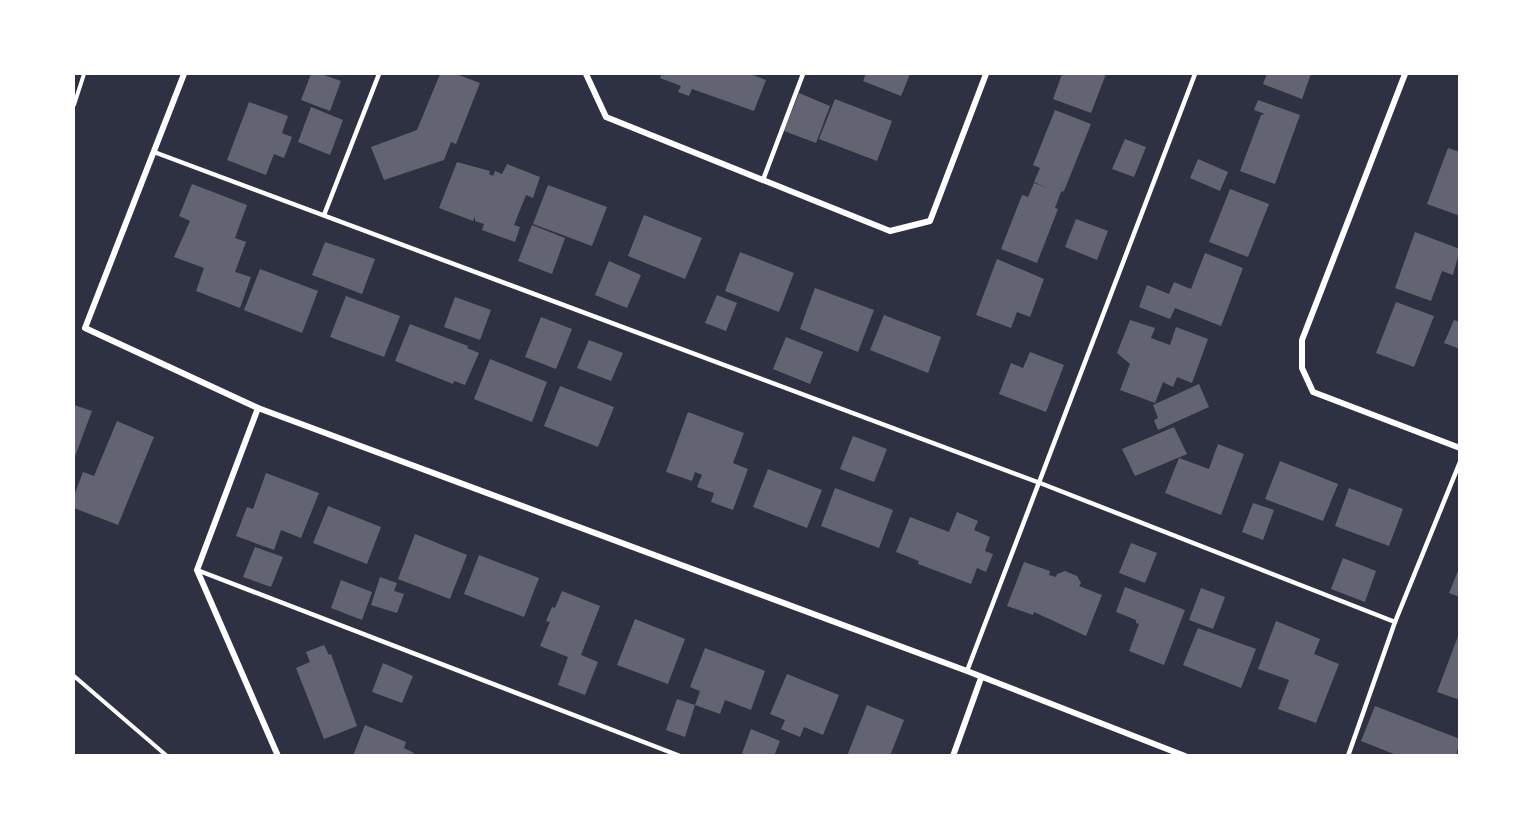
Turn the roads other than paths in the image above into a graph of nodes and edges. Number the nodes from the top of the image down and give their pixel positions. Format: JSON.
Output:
{"nodes":[{"id":1,"x":184,"y":74,"type":"edge"},
{"id":2,"x":379,"y":74,"type":"edge"},
{"id":3,"x":586,"y":74,"type":"edge"},
{"id":4,"x":803,"y":74,"type":"edge"},
{"id":5,"x":986,"y":74,"type":"edge"},
{"id":6,"x":1195,"y":74,"type":"edge"},
{"id":7,"x":1405,"y":74,"type":"edge"},
{"id":8,"x":154,"y":152,"type":"junction"},
{"id":9,"x":764,"y":180,"type":"junction"},
{"id":10,"x":324,"y":215,"type":"junction"},
{"id":11,"x":258,"y":408,"type":"junction"},
{"id":12,"x":1460,"y":448,"type":"edge"},
{"id":13,"x":1460,"y":462,"type":"edge"},
{"id":14,"x":1040,"y":483,"type":"junction"},
{"id":15,"x":197,"y":570,"type":"junction"},
{"id":16,"x":1395,"y":622,"type":"junction"},
{"id":17,"x":967,"y":671,"type":"junction"},
{"id":18,"x":981,"y":678,"type":"junction"},
{"id":19,"x":278,"y":756,"type":"edge"},
{"id":20,"x":680,"y":756,"type":"edge"},
{"id":21,"x":953,"y":756,"type":"edge"},
{"id":22,"x":1185,"y":756,"type":"edge"},
{"id":23,"x":1348,"y":756,"type":"edge"}],
"edges":[{"from":1,"to":8,"type":"street"},
{"from":2,"to":10,"type":"lane"},
{"from":3,"to":9,"type":"street"},
{"from":4,"to":9,"type":"lane"},
{"from":5,"to":9,"type":"street"},
{"from":6,"to":14,"type":"lane"},
{"from":7,"to":12,"type":"street"},
{"from":8,"to":10,"type":"lane"},
{"from":8,"to":11,"type":"street"},
{"from":10,"to":14,"type":"lane"},
{"from":11,"to":15,"type":"street"},
{"from":11,"to":17,"type":"street"},
{"from":13,"to":16,"type":"lane"},
{"from":14,"to":16,"type":"lane"},
{"from":14,"to":17,"type":"lane"},
{"from":15,"to":19,"type":"street"},
{"from":15,"to":20,"type":"lane"},
{"from":16,"to":23,"type":"lane"},
{"from":17,"to":18,"type":"street"},
{"from":18,"to":21,"type":"street"},
{"from":18,"to":22,"type":"street"}]}
